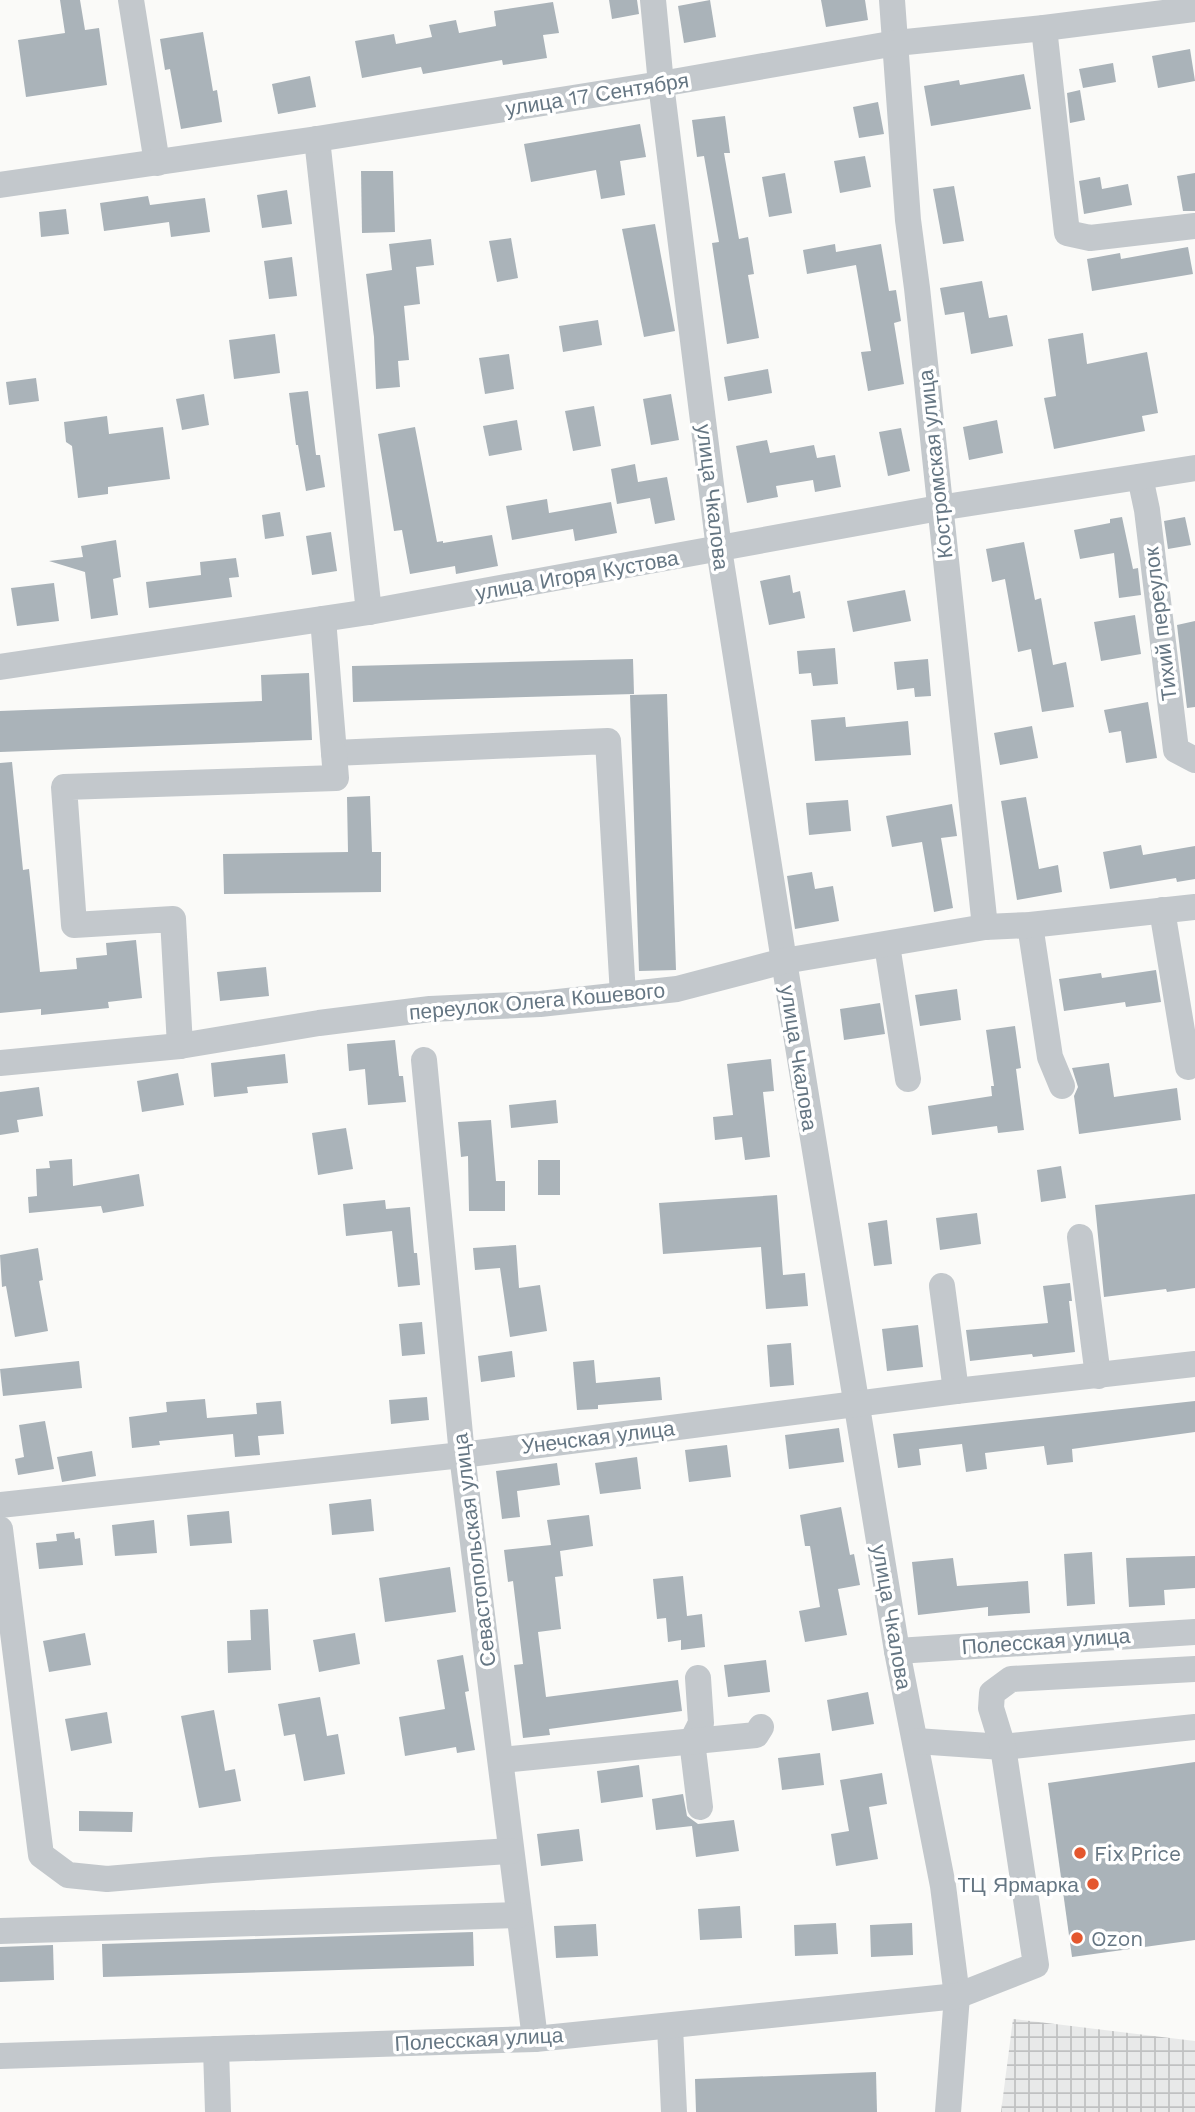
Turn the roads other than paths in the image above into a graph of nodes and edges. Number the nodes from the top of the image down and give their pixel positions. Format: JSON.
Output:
{"nodes":[{"id":1,"x":131,"y":0,"type":"edge"},
{"id":2,"x":653,"y":0,"type":"edge"},
{"id":3,"x":892,"y":0,"type":"edge"},
{"id":4,"x":1195,"y":9,"type":"edge"},
{"id":5,"x":1044,"y":28,"type":"junction"},
{"id":6,"x":896,"y":43,"type":"junction"},
{"id":7,"x":661,"y":85,"type":"junction"},
{"id":8,"x":317,"y":139,"type":"junction"},
{"id":9,"x":157,"y":163,"type":"junction"},
{"id":10,"x":0,"y":185,"type":"edge"},
{"id":11,"x":1195,"y":226,"type":"edge"},
{"id":12,"x":1195,"y":468,"type":"edge"},
{"id":13,"x":1140,"y":477,"type":"junction"},
{"id":14,"x":939,"y":508,"type":"junction"},
{"id":15,"x":719,"y":549,"type":"junction"},
{"id":16,"x":369,"y":612,"type":"junction"},
{"id":17,"x":323,"y":619,"type":"junction"},
{"id":18,"x":0,"y":667,"type":"edge"},
{"id":19,"x":334,"y":753,"type":"junction"},
{"id":20,"x":1195,"y":760,"type":"edge"},
{"id":21,"x":1195,"y":906,"type":"edge"},
{"id":22,"x":1162,"y":910,"type":"junction"},
{"id":23,"x":1030,"y":925,"type":"junction"},
{"id":24,"x":985,"y":927,"type":"junction"},
{"id":25,"x":887,"y":944,"type":"junction"},
{"id":26,"x":783,"y":961,"type":"junction"},
{"id":27,"x":623,"y":995,"type":"junction"},
{"id":28,"x":180,"y":1046,"type":"junction"},
{"id":29,"x":424,"y":1060,"type":"dead end"},
{"id":30,"x":0,"y":1063,"type":"edge"},
{"id":31,"x":1188,"y":1067,"type":"dead end"},
{"id":32,"x":908,"y":1079,"type":"dead end"},
{"id":33,"x":1062,"y":1086,"type":"dead end"},
{"id":34,"x":1080,"y":1237,"type":"dead end"},
{"id":35,"x":942,"y":1286,"type":"dead end"},
{"id":36,"x":1195,"y":1364,"type":"edge"},
{"id":37,"x":1098,"y":1376,"type":"junction"},
{"id":38,"x":956,"y":1391,"type":"junction"},
{"id":39,"x":856,"y":1404,"type":"junction"},
{"id":40,"x":461,"y":1455,"type":"junction"},
{"id":41,"x":0,"y":1505,"type":"edge"},
{"id":42,"x":0,"y":1529,"type":"edge"},
{"id":43,"x":1195,"y":1632,"type":"edge"},
{"id":44,"x":897,"y":1651,"type":"junction"},
{"id":45,"x":1195,"y":1669,"type":"edge"},
{"id":46,"x":698,"y":1678,"type":"dead end"},
{"id":47,"x":761,"y":1727,"type":"dead end"},
{"id":48,"x":1195,"y":1727,"type":"edge"},
{"id":49,"x":692,"y":1741,"type":"junction"},
{"id":50,"x":916,"y":1741,"type":"junction"},
{"id":51,"x":1003,"y":1747,"type":"junction"},
{"id":52,"x":501,"y":1760,"type":"junction"},
{"id":53,"x":700,"y":1807,"type":"dead end"},
{"id":54,"x":511,"y":1851,"type":"junction"},
{"id":55,"x":518,"y":1915,"type":"junction"},
{"id":56,"x":0,"y":1931,"type":"edge"},
{"id":57,"x":957,"y":1996,"type":"junction"},
{"id":58,"x":670,"y":2026,"type":"junction"},
{"id":59,"x":535,"y":2039,"type":"junction"},
{"id":60,"x":216,"y":2049,"type":"junction"},
{"id":61,"x":0,"y":2056,"type":"edge"},
{"id":62,"x":218,"y":2112,"type":"edge"},
{"id":63,"x":674,"y":2112,"type":"edge"},
{"id":64,"x":948,"y":2112,"type":"edge"}],
"edges":[{"from":1,"to":9,"type":"street"},
{"from":2,"to":7,"type":"street","name":"улица Чкалова"},
{"from":3,"to":6,"type":"street","name":"Костромская улица"},
{"from":4,"to":5,"type":"street","name":"улица 17 Сентября"},
{"from":5,"to":6,"type":"street","name":"улица 17 Сентября"},
{"from":5,"to":11,"type":"street"},
{"from":6,"to":7,"type":"street","name":"улица 17 Сентября"},
{"from":6,"to":14,"type":"street","name":"Костромская улица"},
{"from":7,"to":8,"type":"street","name":"улица 17 Сентября"},
{"from":7,"to":15,"type":"street","name":"улица Чкалова"},
{"from":8,"to":9,"type":"street","name":"улица 17 Сентября"},
{"from":8,"to":16,"type":"street"},
{"from":9,"to":10,"type":"street","name":"улица 17 Сентября"},
{"from":12,"to":13,"type":"street","name":"улица Игоря Кустова"},
{"from":13,"to":14,"type":"street","name":"улица Игоря Кустова"},
{"from":13,"to":20,"type":"street","name":"Тихий переулок"},
{"from":14,"to":15,"type":"street","name":"улица Игоря Кустова"},
{"from":14,"to":24,"type":"street","name":"Костромская улица"},
{"from":15,"to":16,"type":"street","name":"улица Игоря Кустова"},
{"from":15,"to":26,"type":"street","name":"улица Чкалова"},
{"from":16,"to":17,"type":"street","name":"улица Игоря Кустова"},
{"from":17,"to":18,"type":"street","name":"улица Игоря Кустова"},
{"from":17,"to":19,"type":"street"},
{"from":19,"to":27,"type":"street"},
{"from":19,"to":28,"type":"street"},
{"from":21,"to":22,"type":"street","name":"переулок Олега Кошевого"},
{"from":22,"to":23,"type":"street","name":"переулок Олега Кошевого"},
{"from":22,"to":31,"type":"street"},
{"from":23,"to":24,"type":"street","name":"переулок Олега Кошевого"},
{"from":23,"to":33,"type":"street"},
{"from":24,"to":25,"type":"street","name":"переулок Олега Кошевого"},
{"from":25,"to":26,"type":"street","name":"переулок Олега Кошевого"},
{"from":25,"to":32,"type":"street"},
{"from":26,"to":27,"type":"street","name":"переулок Олега Кошевого"},
{"from":26,"to":39,"type":"street","name":"улица Чкалова"},
{"from":27,"to":28,"type":"street","name":"переулок Олега Кошевого"},
{"from":28,"to":30,"type":"street","name":"переулок Олега Кошевого"},
{"from":29,"to":40,"type":"street","name":"Севастопольская улица"},
{"from":34,"to":37,"type":"street"},
{"from":35,"to":38,"type":"street"},
{"from":36,"to":37,"type":"street","name":"Унечская улица"},
{"from":37,"to":38,"type":"street","name":"Унечская улица"},
{"from":38,"to":39,"type":"street","name":"Унечская улица"},
{"from":39,"to":40,"type":"street","name":"Унечская улица"},
{"from":39,"to":44,"type":"street","name":"улица Чкалова"},
{"from":40,"to":41,"type":"street","name":"Унечская улица"},
{"from":40,"to":52,"type":"street","name":"Севастопольская улица"},
{"from":42,"to":54,"type":"street"},
{"from":43,"to":44,"type":"street","name":"Полесская улица"},
{"from":44,"to":50,"type":"street","name":"улица Чкалова"},
{"from":45,"to":51,"type":"street"},
{"from":46,"to":49,"type":"street"},
{"from":47,"to":49,"type":"street"},
{"from":48,"to":51,"type":"street"},
{"from":49,"to":52,"type":"street"},
{"from":49,"to":53,"type":"street"},
{"from":50,"to":51,"type":"street"},
{"from":50,"to":57,"type":"street","name":"улица Чкалова"},
{"from":51,"to":57,"type":"street","name":"Полесская улица"},
{"from":52,"to":54,"type":"street","name":"Севастопольская улица"},
{"from":54,"to":55,"type":"street","name":"Севастопольская улица"},
{"from":55,"to":56,"type":"street"},
{"from":55,"to":59,"type":"street","name":"Севастопольская улица"},
{"from":57,"to":58,"type":"street","name":"Полесская улица"},
{"from":57,"to":64,"type":"street","name":"улица Чкалова"},
{"from":58,"to":59,"type":"street","name":"Полесская улица"},
{"from":58,"to":63,"type":"street"},
{"from":59,"to":60,"type":"street","name":"Полесская улица"},
{"from":60,"to":61,"type":"street","name":"Полесская улица"},
{"from":60,"to":62,"type":"street"}]}
